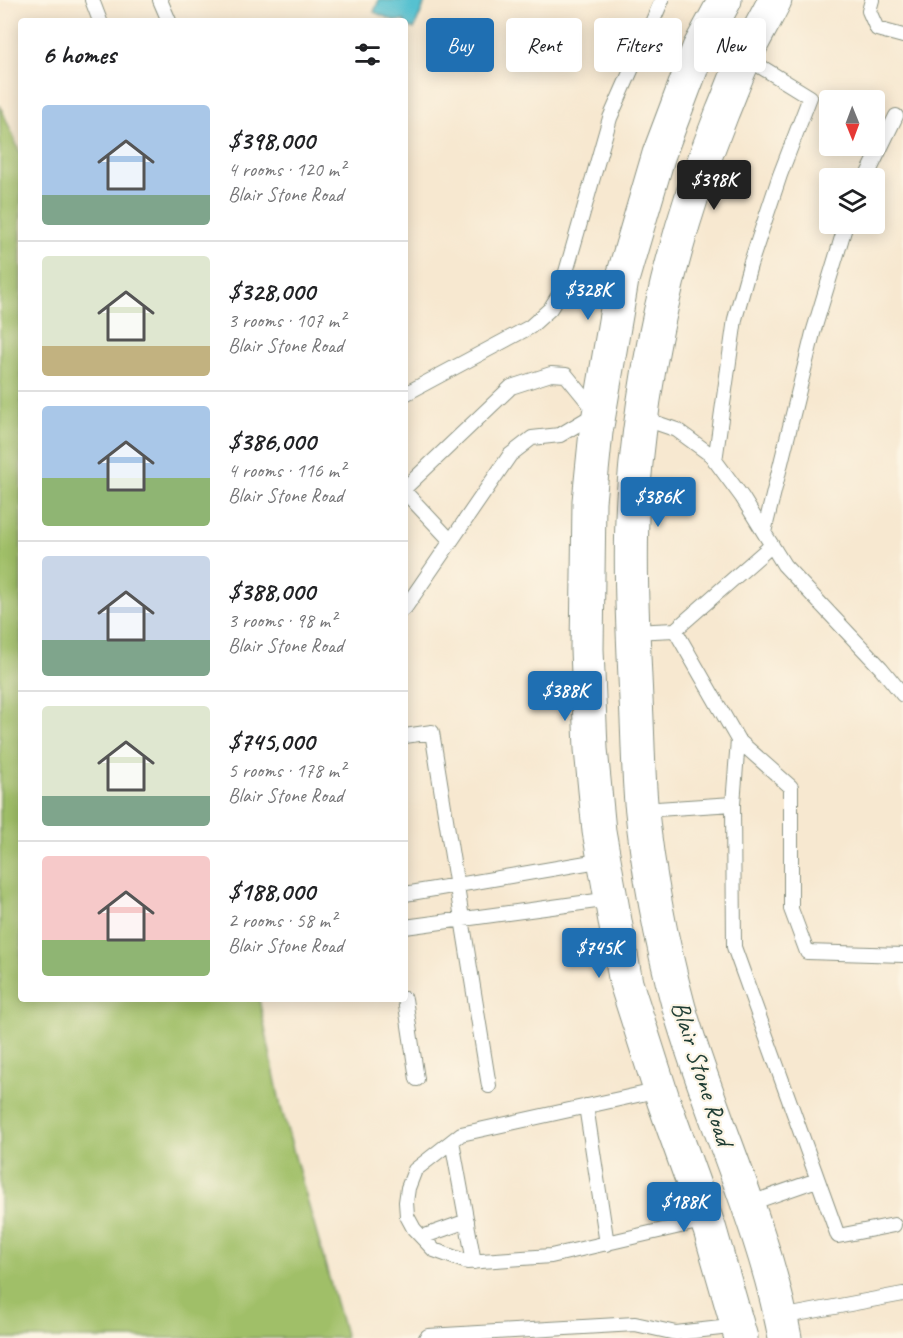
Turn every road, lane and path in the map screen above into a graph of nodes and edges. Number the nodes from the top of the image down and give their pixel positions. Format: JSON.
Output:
{"nodes":[{"id":1,"x":92,"y":0,"type":"edge"},
{"id":2,"x":160,"y":0,"type":"edge"},
{"id":3,"x":662,"y":0,"type":"edge"},
{"id":4,"x":725,"y":0,"type":"edge"},
{"id":5,"x":775,"y":0,"type":"edge"},
{"id":6,"x":872,"y":0,"type":"edge"},
{"id":7,"x":99,"y":18,"type":"edge"},
{"id":8,"x":168,"y":18,"type":"edge"},
{"id":9,"x":716,"y":18,"type":"edge"},
{"id":10,"x":766,"y":18,"type":"edge"},
{"id":11,"x":903,"y":36,"type":"edge"},
{"id":12,"x":694,"y":61,"type":"edge"},
{"id":13,"x":766,"y":70,"type":"edge"},
{"id":14,"x":739,"y":72,"type":"edge"},
{"id":15,"x":896,"y":116,"type":"dead end"},
{"id":16,"x":872,"y":168,"type":"edge"},
{"id":17,"x":843,"y":234,"type":"edge"},
{"id":18,"x":408,"y":391,"type":"edge"},
{"id":19,"x":597,"y":413,"type":"junction"},
{"id":20,"x":642,"y":418,"type":"junction"},
{"id":21,"x":715,"y":461,"type":"junction"},
{"id":22,"x":408,"y":487,"type":"edge"},
{"id":23,"x":408,"y":493,"type":"edge"},
{"id":24,"x":764,"y":532,"type":"junction"},
{"id":25,"x":451,"y":541,"type":"junction"},
{"id":26,"x":772,"y":545,"type":"junction"},
{"id":27,"x":408,"y":604,"type":"edge"},
{"id":28,"x":675,"y":630,"type":"junction"},
{"id":29,"x":633,"y":632,"type":"junction"},
{"id":30,"x":903,"y":695,"type":"edge"},
{"id":31,"x":408,"y":736,"type":"edge"},
{"id":32,"x":738,"y":740,"type":"junction"},
{"id":33,"x":733,"y":804,"type":"junction"},
{"id":34,"x":642,"y":810,"type":"junction"},
{"id":35,"x":598,"y":815,"type":"junction"},
{"id":36,"x":604,"y":860,"type":"junction"},
{"id":37,"x":457,"y":885,"type":"junction"},
{"id":38,"x":408,"y":893,"type":"edge"},
{"id":39,"x":611,"y":899,"type":"junction"},
{"id":40,"x":462,"y":919,"type":"junction"},
{"id":41,"x":408,"y":927,"type":"edge"},
{"id":42,"x":903,"y":955,"type":"edge"},
{"id":43,"x":405,"y":1002,"type":"edge"},
{"id":44,"x":417,"y":1079,"type":"dead end"},
{"id":45,"x":489,"y":1086,"type":"dead end"},
{"id":46,"x":660,"y":1090,"type":"junction"},
{"id":47,"x":586,"y":1106,"type":"junction"},
{"id":48,"x":452,"y":1141,"type":"junction"},
{"id":49,"x":817,"y":1179,"type":"junction"},
{"id":50,"x":748,"y":1203,"type":"junction"},
{"id":51,"x":706,"y":1220,"type":"junction"},
{"id":52,"x":466,"y":1221,"type":"junction"},
{"id":53,"x":894,"y":1225,"type":"dead end"},
{"id":54,"x":422,"y":1237,"type":"junction"},
{"id":55,"x":607,"y":1244,"type":"junction"},
{"id":56,"x":474,"y":1262,"type":"junction"},
{"id":57,"x":903,"y":1294,"type":"edge"},
{"id":58,"x":784,"y":1327,"type":"edge"},
{"id":59,"x":620,"y":1331,"type":"edge"},
{"id":60,"x":740,"y":1332,"type":"edge"},
{"id":61,"x":670,"y":1335,"type":"edge"},
{"id":62,"x":426,"y":1338,"type":"edge"}],
"edges":[{"from":1,"to":7,"type":"lane"},
{"from":2,"to":8,"type":"lane"},
{"from":3,"to":18,"type":"lane"},
{"from":4,"to":9,"type":"main road","name":"Blair Stone Road"},
{"from":5,"to":10,"type":"main road","name":"Blair Stone Road"},
{"from":6,"to":11,"type":"lane"},
{"from":12,"to":19,"type":"main road","name":"Blair Stone Road"},
{"from":13,"to":21,"type":"lane"},
{"from":14,"to":20,"type":"main road","name":"Blair Stone Road"},
{"from":15,"to":16,"type":"lane"},
{"from":17,"to":24,"type":"lane"},
{"from":19,"to":20,"type":"main road"},
{"from":19,"to":22,"type":"lane"},
{"from":19,"to":25,"type":"lane"},
{"from":19,"to":35,"type":"main road","name":"Blair Stone Road"},
{"from":20,"to":21,"type":"lane"},
{"from":20,"to":29,"type":"main road","name":"Blair Stone Road"},
{"from":21,"to":24,"type":"lane"},
{"from":23,"to":25,"type":"lane"},
{"from":24,"to":26,"type":"lane"},
{"from":25,"to":27,"type":"lane"},
{"from":26,"to":28,"type":"lane"},
{"from":26,"to":30,"type":"lane"},
{"from":28,"to":29,"type":"lane"},
{"from":28,"to":32,"type":"lane"},
{"from":29,"to":34,"type":"main road","name":"Blair Stone Road"},
{"from":31,"to":37,"type":"lane"},
{"from":32,"to":33,"type":"lane"},
{"from":32,"to":42,"type":"lane"},
{"from":33,"to":34,"type":"lane"},
{"from":33,"to":49,"type":"lane"},
{"from":34,"to":35,"type":"main road"},
{"from":34,"to":50,"type":"main road","name":"Blair Stone Road"},
{"from":35,"to":36,"type":"main road","name":"Blair Stone Road"},
{"from":36,"to":37,"type":"lane"},
{"from":36,"to":39,"type":"main road","name":"Blair Stone Road"},
{"from":37,"to":38,"type":"lane"},
{"from":37,"to":40,"type":"lane"},
{"from":39,"to":40,"type":"lane"},
{"from":39,"to":46,"type":"main road","name":"Blair Stone Road"},
{"from":40,"to":41,"type":"lane"},
{"from":40,"to":45,"type":"lane"},
{"from":43,"to":44,"type":"lane"},
{"from":46,"to":47,"type":"lane"},
{"from":46,"to":51,"type":"main road","name":"Blair Stone Road"},
{"from":47,"to":48,"type":"lane"},
{"from":47,"to":55,"type":"lane"},
{"from":48,"to":52,"type":"lane"},
{"from":48,"to":54,"type":"lane"},
{"from":49,"to":50,"type":"lane"},
{"from":49,"to":53,"type":"lane"},
{"from":50,"to":58,"type":"main road","name":"Blair Stone Road"},
{"from":51,"to":55,"type":"lane"},
{"from":51,"to":60,"type":"main road","name":"Blair Stone Road"},
{"from":52,"to":54,"type":"lane"},
{"from":52,"to":56,"type":"lane"},
{"from":54,"to":56,"type":"lane"},
{"from":55,"to":56,"type":"lane"},
{"from":57,"to":58,"type":"lane"},
{"from":58,"to":60,"type":"main road"},
{"from":59,"to":61,"type":"lane"},
{"from":59,"to":62,"type":"lane"},
{"from":60,"to":61,"type":"lane"}]}
